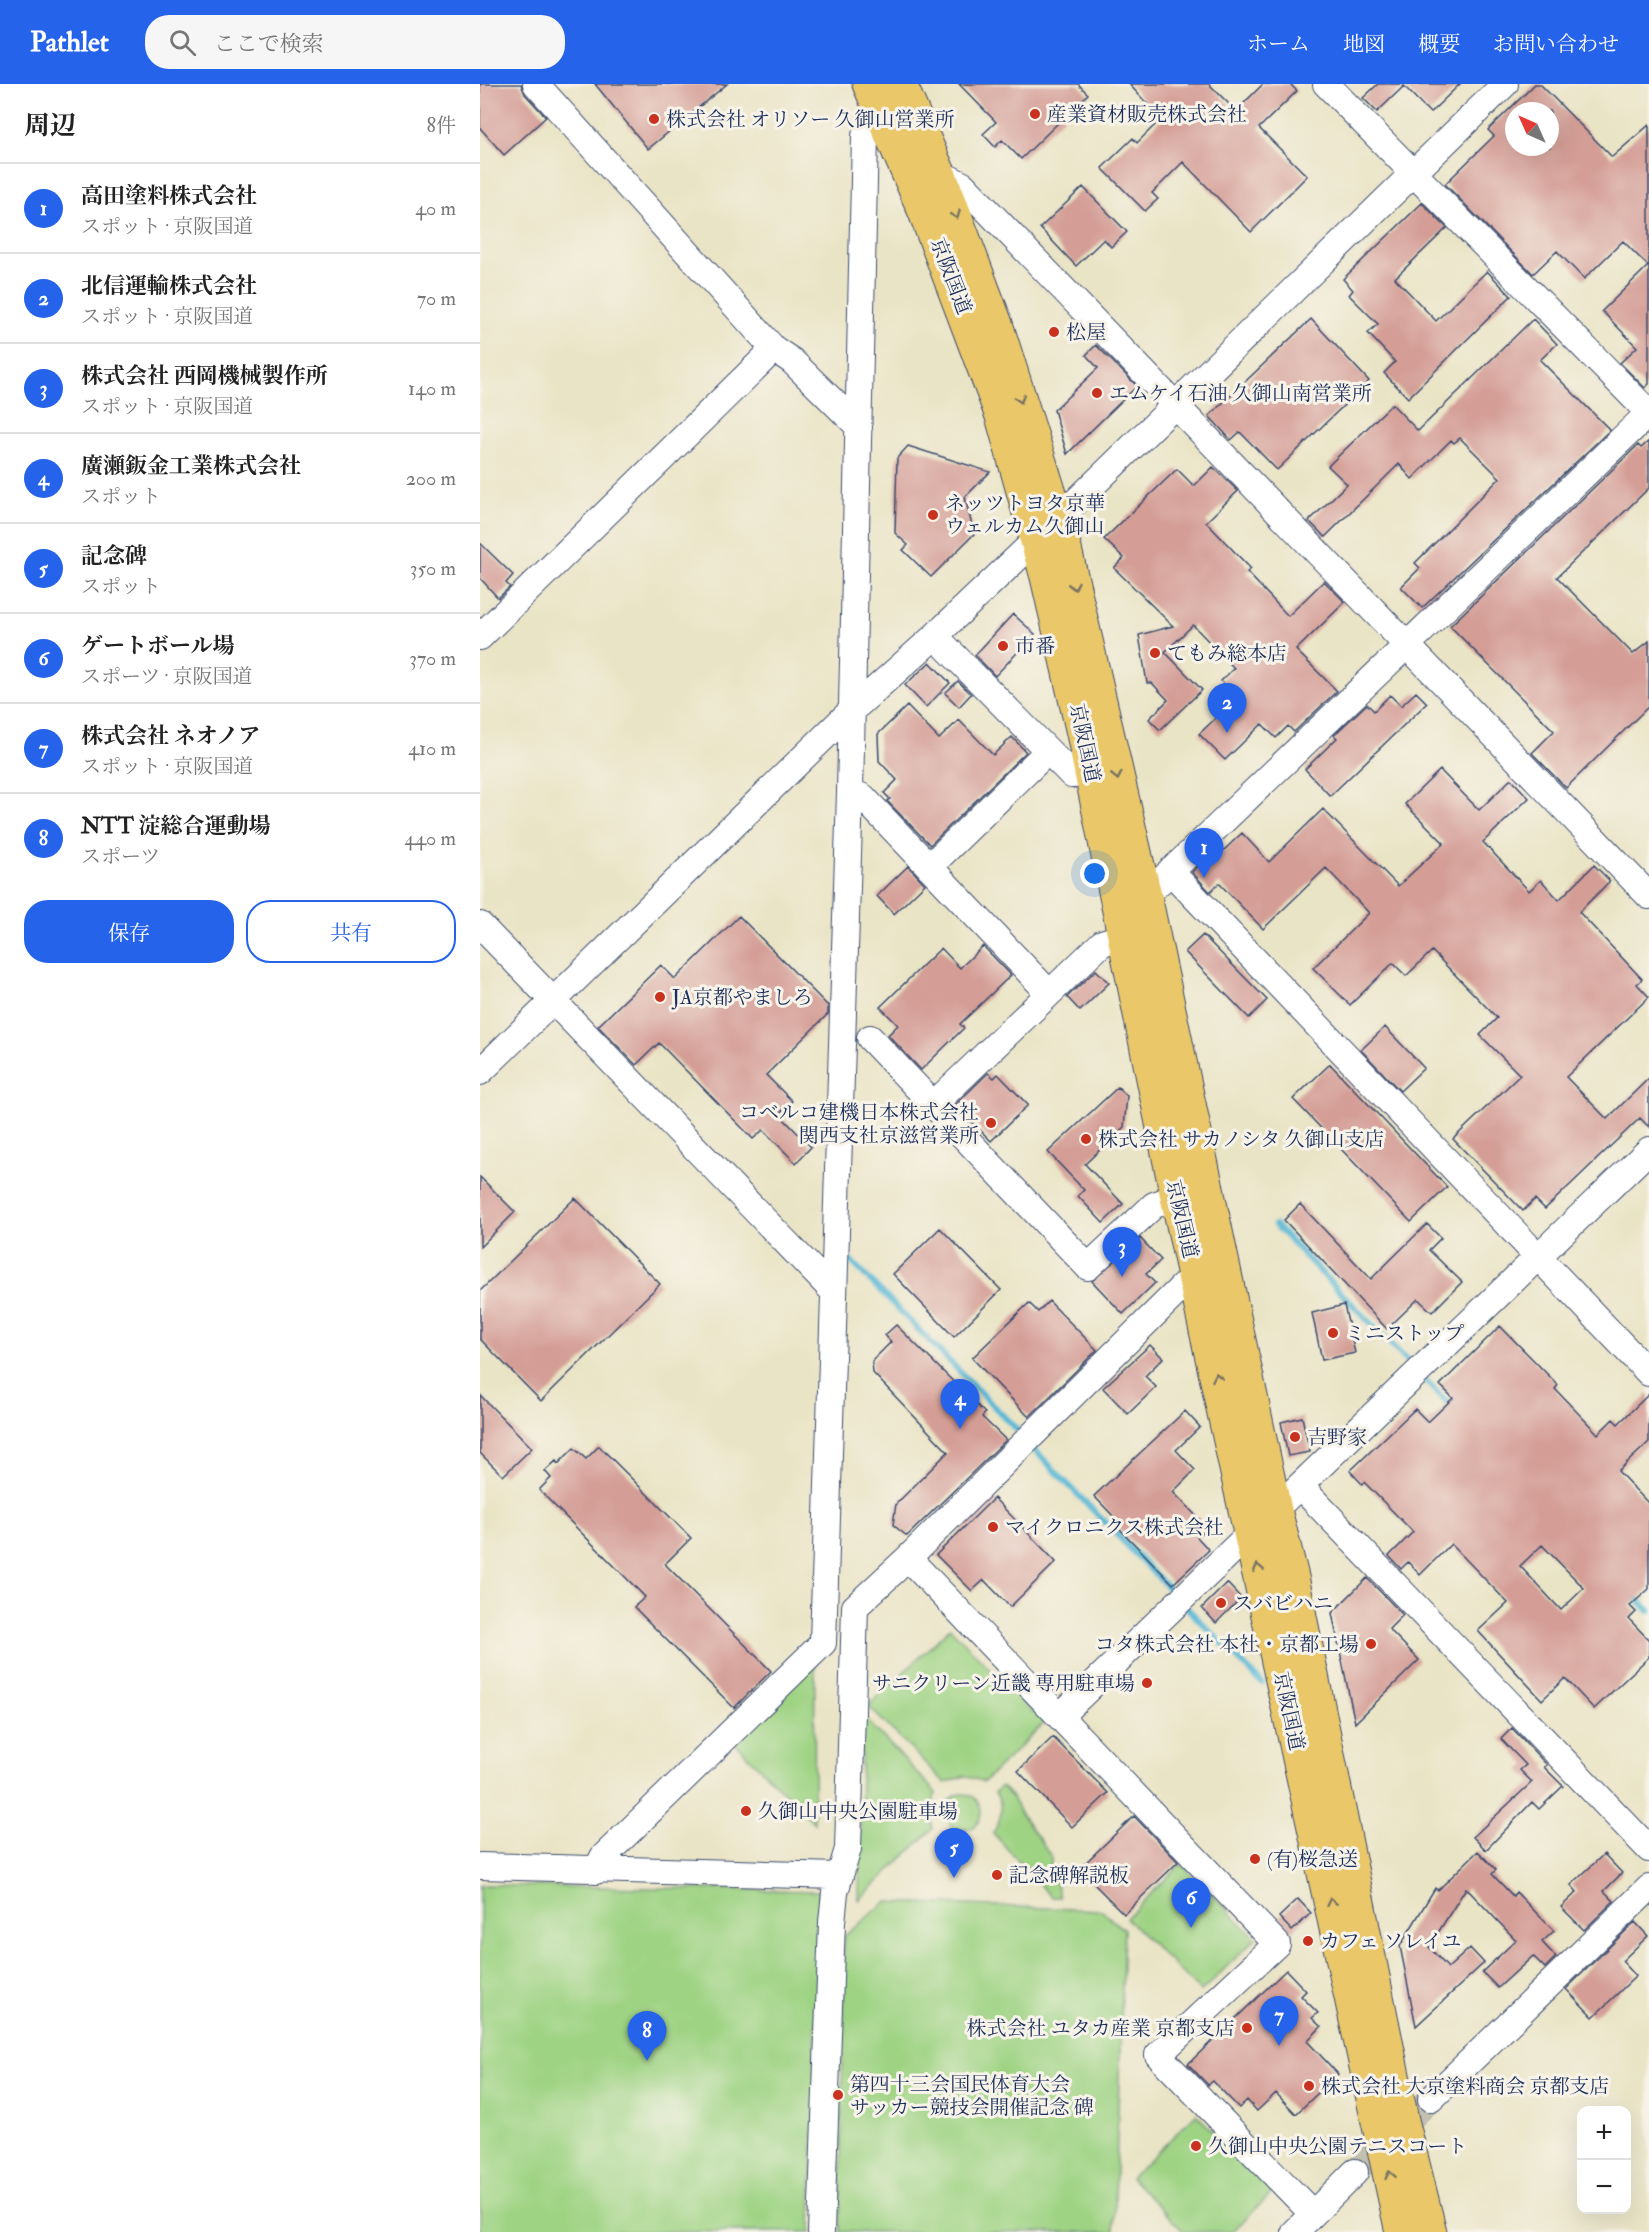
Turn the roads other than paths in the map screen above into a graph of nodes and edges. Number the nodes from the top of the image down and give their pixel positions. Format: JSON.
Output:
{"nodes":[{"id":1,"x":536,"y":84,"type":"edge"},
{"id":2,"x":869,"y":84,"type":"edge"},
{"id":3,"x":900,"y":84,"type":"edge"},
{"id":4,"x":1326,"y":84,"type":"edge"},
{"id":5,"x":1505,"y":84,"type":"edge"},
{"id":6,"x":888,"y":124,"type":"junction"},
{"id":7,"x":939,"y":173,"type":"junction"},
{"id":8,"x":1413,"y":173,"type":"junction"},
{"id":9,"x":774,"y":349,"type":"junction"},
{"id":10,"x":1175,"y":404,"type":"junction"},
{"id":11,"x":1649,"y":413,"type":"edge"},
{"id":12,"x":859,"y":427,"type":"junction"},
{"id":13,"x":1047,"y":529,"type":"junction"},
{"id":14,"x":935,"y":636,"type":"junction"},
{"id":15,"x":480,"y":637,"type":"edge"},
{"id":16,"x":1409,"y":645,"type":"junction"},
{"id":17,"x":851,"y":711,"type":"junction"},
{"id":18,"x":1048,"y":751,"type":"junction"},
{"id":19,"x":1092,"y":774,"type":"junction"},
{"id":20,"x":850,"y":792,"type":"junction"},
{"id":21,"x":929,"y":867,"type":"junction"},
{"id":22,"x":1170,"y":871,"type":"junction"},
{"id":23,"x":1144,"y":896,"type":"junction"},
{"id":24,"x":1649,"y":896,"type":"edge"},
{"id":25,"x":480,"y":925,"type":"edge"},
{"id":26,"x":1125,"y":936,"type":"junction"},
{"id":27,"x":1049,"y":993,"type":"junction"},
{"id":28,"x":552,"y":1002,"type":"junction"},
{"id":29,"x":870,"y":1038,"type":"dead end"},
{"id":30,"x":480,"y":1072,"type":"edge"},
{"id":31,"x":933,"y":1104,"type":"junction"},
{"id":32,"x":1649,"y":1150,"type":"edge"},
{"id":33,"x":1177,"y":1197,"type":"junction"},
{"id":34,"x":1537,"y":1258,"type":"junction"},
{"id":35,"x":1195,"y":1274,"type":"junction"},
{"id":36,"x":834,"y":1293,"type":"junction"},
{"id":37,"x":1649,"y":1373,"type":"edge"},
{"id":38,"x":1300,"y":1486,"type":"junction"},
{"id":39,"x":1275,"y":1510,"type":"junction"},
{"id":40,"x":1251,"y":1534,"type":"junction"},
{"id":41,"x":908,"y":1558,"type":"junction"},
{"id":42,"x":1060,"y":1716,"type":"junction"},
{"id":43,"x":1649,"y":1848,"type":"edge"},
{"id":44,"x":480,"y":1866,"type":"edge"},
{"id":45,"x":596,"y":1871,"type":"junction"},
{"id":46,"x":839,"y":1876,"type":"junction"},
{"id":47,"x":1649,"y":1888,"type":"edge"},
{"id":48,"x":1431,"y":2099,"type":"tunnel mouth"},
{"id":49,"x":1355,"y":2172,"type":"tunnel mouth"},
{"id":50,"x":1312,"y":2213,"type":"junction"},
{"id":51,"x":822,"y":2232,"type":"edge"},
{"id":52,"x":1295,"y":2232,"type":"edge"},
{"id":53,"x":1402,"y":2232,"type":"edge"},
{"id":54,"x":1430,"y":2232,"type":"edge"}],
"edges":[{"from":1,"to":9,"type":"street"},
{"from":2,"to":6,"type":"highway","name":"京阪国道"},
{"from":3,"to":7,"type":"highway","name":"京阪国道"},
{"from":4,"to":8,"type":"street"},
{"from":5,"to":8,"type":"street"},
{"from":6,"to":12,"type":"street"},
{"from":6,"to":13,"type":"highway","name":"京阪国道"},
{"from":7,"to":10,"type":"street"},
{"from":7,"to":13,"type":"highway","name":"京阪国道","one_way":true},
{"from":8,"to":10,"type":"street"},
{"from":8,"to":11,"type":"street"},
{"from":9,"to":12,"type":"street"},
{"from":9,"to":15,"type":"street"},
{"from":10,"to":13,"type":"street"},
{"from":10,"to":16,"type":"street"},
{"from":11,"to":16,"type":"street"},
{"from":12,"to":17,"type":"street"},
{"from":13,"to":14,"type":"street"},
{"from":13,"to":19,"type":"highway","name":"京阪国道"},
{"from":13,"to":23,"type":"highway","name":"京阪国道","one_way":true},
{"from":14,"to":17,"type":"street"},
{"from":14,"to":18,"type":"street"},
{"from":16,"to":22,"type":"street"},
{"from":16,"to":24,"type":"street"},
{"from":17,"to":20,"type":"street"},
{"from":17,"to":28,"type":"street"},
{"from":18,"to":19,"type":"street"},
{"from":18,"to":21,"type":"street"},
{"from":19,"to":26,"type":"highway","name":"京阪国道"},
{"from":20,"to":21,"type":"street"},
{"from":20,"to":36,"type":"street"},
{"from":21,"to":27,"type":"street"},
{"from":22,"to":23,"type":"street"},
{"from":22,"to":34,"type":"street"},
{"from":23,"to":39,"type":"highway","name":"京阪国道"},
{"from":25,"to":28,"type":"street"},
{"from":26,"to":27,"type":"street"},
{"from":26,"to":33,"type":"highway","name":"京阪国道"},
{"from":27,"to":31,"type":"street"},
{"from":28,"to":30,"type":"street"},
{"from":28,"to":36,"type":"street"},
{"from":29,"to":31,"type":"street"},
{"from":31,"to":33,"type":"street"},
{"from":32,"to":34,"type":"street"},
{"from":33,"to":35,"type":"highway","name":"京阪国道"},
{"from":34,"to":37,"type":"street"},
{"from":34,"to":38,"type":"street"},
{"from":40,"to":35,"type":"highway","name":"京阪国道","one_way":true},
{"from":35,"to":41,"type":"street"},
{"from":36,"to":45,"type":"street"},
{"from":38,"to":39,"type":"street"},
{"from":38,"to":43,"type":"street"},
{"from":39,"to":40,"type":"street"},
{"from":39,"to":54,"type":"highway","name":"京阪国道"},
{"from":40,"to":42,"type":"street"},
{"from":53,"to":40,"type":"highway","name":"京阪国道","one_way":true},
{"from":41,"to":42,"type":"street"},
{"from":41,"to":46,"type":"street"},
{"from":42,"to":50,"type":"street"},
{"from":44,"to":45,"type":"street"},
{"from":45,"to":46,"type":"street"},
{"from":46,"to":51,"type":"street"},
{"from":47,"to":48,"type":"street"},
{"from":49,"to":50,"type":"street"},
{"from":50,"to":52,"type":"street"}]}
